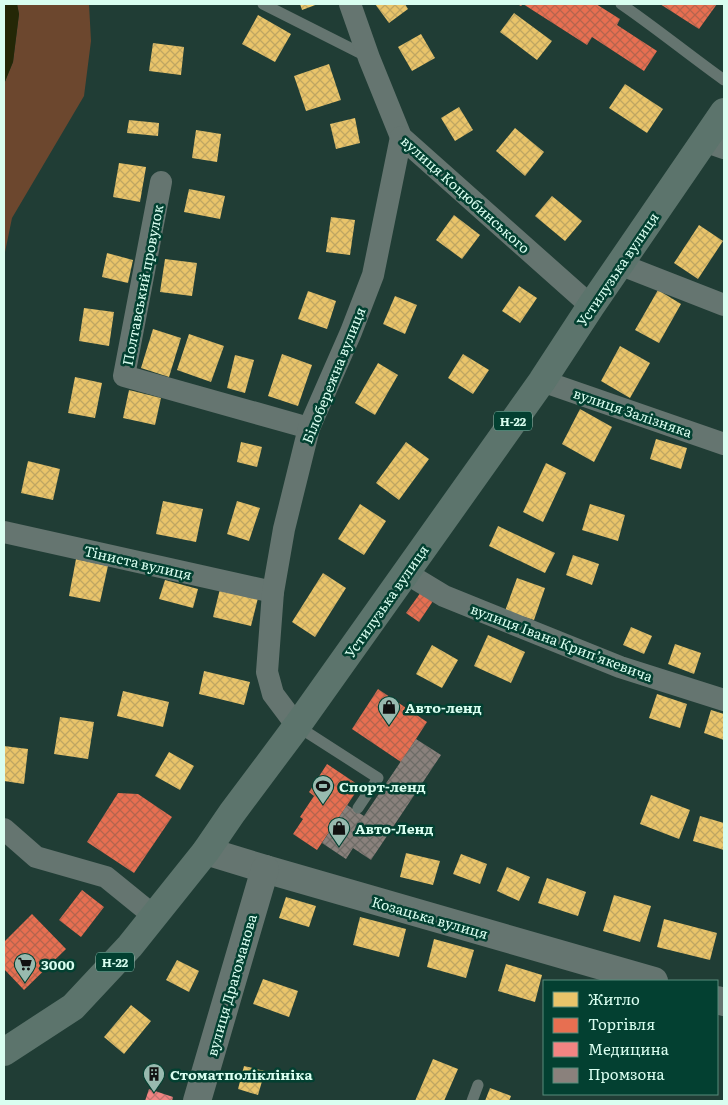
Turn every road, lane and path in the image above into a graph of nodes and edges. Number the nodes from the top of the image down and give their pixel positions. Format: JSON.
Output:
{"nodes":[{"id":1,"x":263,"y":4,"type":"edge"},
{"id":2,"x":350,"y":4,"type":"edge"},
{"id":3,"x":621,"y":4,"type":"edge"},
{"id":4,"x":369,"y":58,"type":"junction"},
{"id":5,"x":724,"y":80,"type":"edge"},
{"id":6,"x":724,"y":112,"type":"edge"},
{"id":7,"x":401,"y":137,"type":"junction"},
{"id":8,"x":714,"y":144,"type":"edge"},
{"id":9,"x":161,"y":182,"type":"dead end"},
{"id":10,"x":620,"y":264,"type":"junction"},
{"id":11,"x":724,"y":305,"type":"edge"},
{"id":12,"x":591,"y":306,"type":"junction"},
{"id":13,"x":542,"y":381,"type":"junction"},
{"id":14,"x":309,"y":428,"type":"junction"},
{"id":15,"x":724,"y":444,"type":"edge"},
{"id":16,"x":4,"y":532,"type":"edge"},
{"id":17,"x":406,"y":573,"type":"junction"},
{"id":18,"x":273,"y":592,"type":"junction"},
{"id":19,"x":724,"y":700,"type":"edge"},
{"id":20,"x":297,"y":726,"type":"junction"},
{"id":21,"x":358,"y":808,"type":"dead end"},
{"id":22,"x":4,"y":829,"type":"edge"},
{"id":23,"x":206,"y":851,"type":"junction"},
{"id":24,"x":265,"y":869,"type":"junction"},
{"id":25,"x":154,"y":916,"type":"junction"},
{"id":26,"x":651,"y":980,"type":"edge"},
{"id":27,"x":4,"y":1052,"type":"edge"},
{"id":28,"x":478,"y":1085,"type":"dead end"},
{"id":29,"x":197,"y":1101,"type":"edge"},
{"id":30,"x":472,"y":1101,"type":"edge"}],
"edges":[{"from":1,"to":4,"type":"lane"},
{"from":2,"to":4,"type":"street","name":"вулиця Коцюбинського"},
{"from":3,"to":5,"type":"lane"},
{"from":4,"to":7,"type":"street","name":"вулиця Коцюбинського"},
{"from":6,"to":8,"type":"main road","name":"Устилузька вулиця","number":"Н-22"},
{"from":7,"to":12,"type":"street","name":"вулиця Коцюбинського"},
{"from":7,"to":14,"type":"street","name":"Білобережна вулиця"},
{"from":8,"to":10,"type":"main road","name":"Устилузька вулиця","number":"Н-22"},
{"from":9,"to":14,"type":"street","name":"Полтавський провулок"},
{"from":10,"to":11,"type":"street"},
{"from":10,"to":12,"type":"main road","name":"Устилузька вулиця","number":"Н-22"},
{"from":12,"to":13,"type":"main road","name":"Устилузька вулиця","number":"Н-22"},
{"from":13,"to":15,"type":"street","name":"вулиця Залізняка"},
{"from":13,"to":17,"type":"main road","name":"Устилузька вулиця","number":"Н-22"},
{"from":14,"to":18,"type":"street","name":"Білобережна вулиця"},
{"from":16,"to":18,"type":"street","name":"Тіниста вулиця"},
{"from":17,"to":19,"type":"street","name":"вулиця Івана Крипʼякевича"},
{"from":17,"to":20,"type":"main road","name":"Устилузька вулиця","number":"Н-22"},
{"from":18,"to":20,"type":"street","name":"Білобережна вулиця"},
{"from":20,"to":21,"type":"lane"},
{"from":20,"to":23,"type":"main road","name":"Устилузька вулиця","number":"Н-22"},
{"from":22,"to":25,"type":"street"},
{"from":23,"to":24,"type":"street","name":"Козацька вулиця"},
{"from":23,"to":25,"type":"main road","name":"Устилузька вулиця","number":"Н-22"},
{"from":24,"to":26,"type":"street","name":"Козацька вулиця"},
{"from":24,"to":29,"type":"street","name":"вулиця Драгоманова"},
{"from":25,"to":27,"type":"main road","name":"Устилузька вулиця","number":"Н-22"},
{"from":28,"to":30,"type":"lane"}]}
